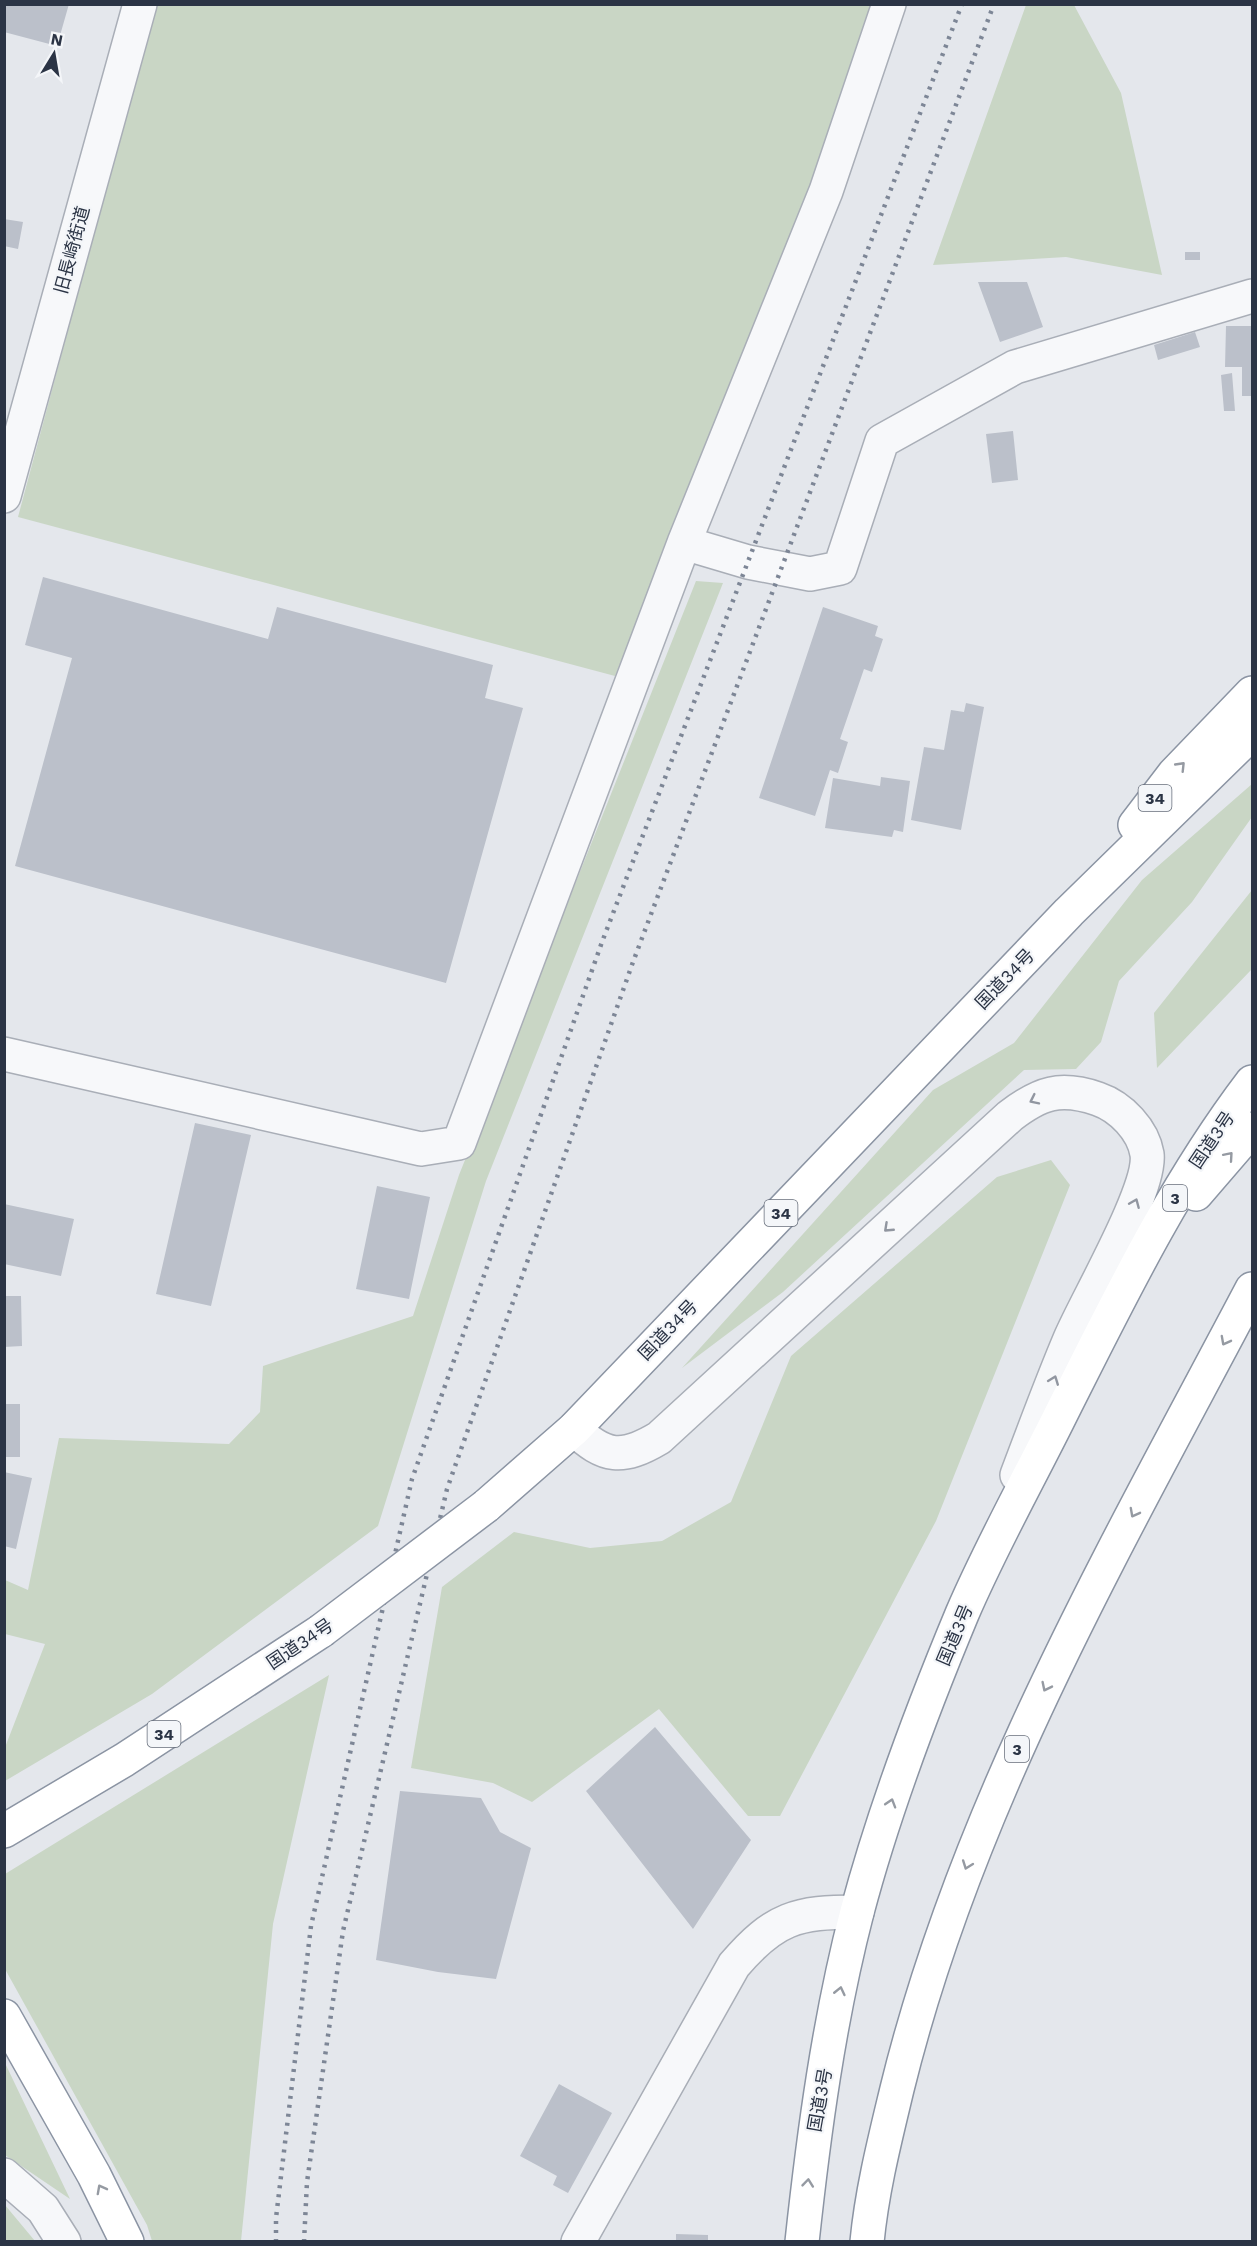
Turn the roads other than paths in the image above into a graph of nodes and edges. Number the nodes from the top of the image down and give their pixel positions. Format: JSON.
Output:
{"nodes":[{"id":1,"x":140,"y":4,"type":"edge"},
{"id":2,"x":889,"y":4,"type":"edge"},
{"id":3,"x":1252,"y":296,"type":"edge"},
{"id":4,"x":4,"y":495,"type":"edge"},
{"id":5,"x":684,"y":543,"type":"junction"},
{"id":6,"x":1252,"y":693,"type":"edge"},
{"id":7,"x":1252,"y":733,"type":"edge"},
{"id":8,"x":1069,"y":912,"type":"junction"},
{"id":9,"x":4,"y":1054,"type":"edge"},
{"id":10,"x":1252,"y":1082,"type":"edge"},
{"id":11,"x":1252,"y":1129,"type":"edge"},
{"id":12,"x":1252,"y":1289,"type":"edge"},
{"id":13,"x":1108,"y":1321,"type":"junction"},
{"id":14,"x":574,"y":1429,"type":"junction"},
{"id":15,"x":964,"y":1611,"type":"junction"},
{"id":16,"x":4,"y":1830,"type":"edge"},
{"id":17,"x":857,"y":1912,"type":"junction"},
{"id":18,"x":4,"y":2016,"type":"edge"},
{"id":19,"x":4,"y":2175,"type":"edge"},
{"id":20,"x":64,"y":2241,"type":"edge"},
{"id":21,"x":127,"y":2241,"type":"edge"},
{"id":22,"x":578,"y":2241,"type":"edge"},
{"id":23,"x":802,"y":2241,"type":"edge"},
{"id":24,"x":867,"y":2241,"type":"edge"}],
"edges":[{"from":1,"to":4,"type":"street","name":"旧長崎街道"},
{"from":2,"to":5,"type":"street"},
{"from":3,"to":5,"type":"street"},
{"from":5,"to":9,"type":"street"},
{"from":8,"to":6,"type":"highway","number":"34","one_way":true},
{"from":7,"to":8,"type":"highway","name":"国道34号","number":"34"},
{"from":8,"to":14,"type":"highway","name":"国道34号","number":"34"},
{"from":10,"to":13,"type":"highway","name":"国道3号","number":"3"},
{"from":13,"to":11,"type":"highway","one_way":true},
{"from":12,"to":24,"type":"highway","number":"3","one_way":true},
{"from":13,"to":15,"type":"highway","name":"国道3号","number":"3"},
{"from":15,"to":14,"type":"street","one_way":true},
{"from":14,"to":16,"type":"highway","name":"国道34号","number":"34","bridge":true},
{"from":17,"to":15,"type":"highway","name":"国道3号","number":"3","one_way":true},
{"from":17,"to":22,"type":"street"},
{"from":23,"to":17,"type":"highway","name":"国道3号","number":"3","one_way":true},
{"from":21,"to":18,"type":"highway","one_way":true},
{"from":19,"to":20,"type":"street"}]}
